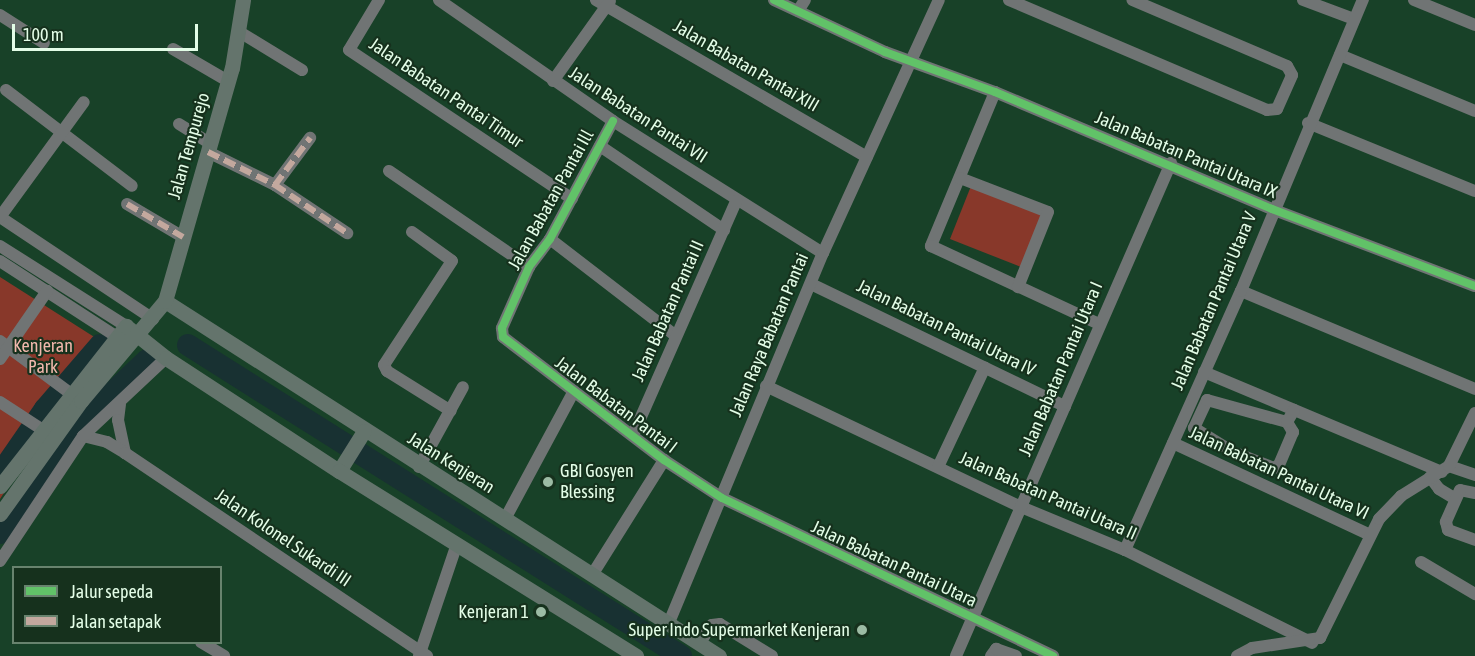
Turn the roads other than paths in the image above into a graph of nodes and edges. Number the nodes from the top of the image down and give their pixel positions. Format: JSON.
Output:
{"nodes":[{"id":1,"x":243,"y":0,"type":"edge"},
{"id":2,"x":379,"y":0,"type":"edge"},
{"id":3,"x":439,"y":0,"type":"edge"},
{"id":4,"x":774,"y":0,"type":"edge"},
{"id":5,"x":805,"y":0,"type":"edge"},
{"id":6,"x":939,"y":0,"type":"edge"},
{"id":7,"x":1010,"y":0,"type":"edge"},
{"id":8,"x":1132,"y":0,"type":"edge"},
{"id":9,"x":1303,"y":0,"type":"edge"},
{"id":10,"x":1363,"y":0,"type":"edge"},
{"id":11,"x":1414,"y":0,"type":"edge"},
{"id":12,"x":604,"y":2,"type":"edge"},
{"id":13,"x":798,"y":11,"type":"junction"},
{"id":14,"x":0,"y":15,"type":"edge"},
{"id":15,"x":1354,"y":19,"type":"junction"},
{"id":16,"x":1475,"y":25,"type":"edge"},
{"id":17,"x":238,"y":31,"type":"junction"},
{"id":18,"x":44,"y":44,"type":"dead end"},
{"id":19,"x":173,"y":50,"type":"dead end"},
{"id":20,"x":1340,"y":56,"type":"junction"},
{"id":21,"x":913,"y":63,"type":"junction"},
{"id":22,"x":302,"y":70,"type":"dead end"},
{"id":23,"x":228,"y":81,"type":"junction"},
{"id":24,"x":553,"y":81,"type":"junction"},
{"id":25,"x":6,"y":90,"type":"dead end"},
{"id":26,"x":995,"y":92,"type":"junction"},
{"id":27,"x":84,"y":102,"type":"dead end"},
{"id":28,"x":1475,"y":111,"type":"edge"},
{"id":29,"x":613,"y":121,"type":"junction"},
{"id":30,"x":1308,"y":123,"type":"junction"},
{"id":31,"x":179,"y":124,"type":"dead end"},
{"id":32,"x":59,"y":131,"type":"junction"},
{"id":33,"x":310,"y":138,"type":"dead end"},
{"id":34,"x":600,"y":146,"type":"junction"},
{"id":35,"x":209,"y":148,"type":"junction"},
{"id":36,"x":867,"y":158,"type":"junction"},
{"id":37,"x":1171,"y":163,"type":"junction"},
{"id":38,"x":389,"y":171,"type":"dead end"},
{"id":39,"x":960,"y":178,"type":"junction"},
{"id":40,"x":275,"y":185,"type":"junction"},
{"id":41,"x":132,"y":186,"type":"dead end"},
{"id":42,"x":1475,"y":191,"type":"edge"},
{"id":43,"x":572,"y":199,"type":"junction"},
{"id":44,"x":736,"y":201,"type":"junction"},
{"id":45,"x":127,"y":204,"type":"dead end"},
{"id":46,"x":1272,"y":209,"type":"junction"},
{"id":47,"x":0,"y":217,"type":"edge"},
{"id":48,"x":723,"y":230,"type":"junction"},
{"id":49,"x":412,"y":232,"type":"dead end"},
{"id":50,"x":347,"y":233,"type":"dead end"},
{"id":51,"x":183,"y":237,"type":"junction"},
{"id":52,"x":550,"y":238,"type":"junction"},
{"id":53,"x":0,"y":246,"type":"edge"},
{"id":54,"x":823,"y":253,"type":"junction"},
{"id":55,"x":0,"y":261,"type":"edge"},
{"id":56,"x":529,"y":267,"type":"junction"},
{"id":57,"x":811,"y":284,"type":"junction"},
{"id":58,"x":1475,"y":286,"type":"edge"},
{"id":59,"x":1018,"y":287,"type":"junction"},
{"id":60,"x":47,"y":291,"type":"junction"},
{"id":61,"x":1241,"y":291,"type":"junction"},
{"id":62,"x":165,"y":302,"type":"junction"},
{"id":63,"x":153,"y":319,"type":"junction"},
{"id":64,"x":1099,"y":324,"type":"junction"},
{"id":65,"x":502,"y":328,"type":"joint"},
{"id":66,"x":121,"y":332,"type":"junction"},
{"id":67,"x":676,"y":336,"type":"junction"},
{"id":68,"x":135,"y":341,"type":"junction"},
{"id":69,"x":4,"y":344,"type":"edge"},
{"id":70,"x":0,"y":358,"type":"edge"},
{"id":71,"x":166,"y":358,"type":"junction"},
{"id":72,"x":985,"y":367,"type":"junction"},
{"id":73,"x":1204,"y":372,"type":"junction"},
{"id":74,"x":766,"y":386,"type":"junction"},
{"id":75,"x":463,"y":387,"type":"dead end"},
{"id":76,"x":1475,"y":389,"type":"edge"},
{"id":77,"x":574,"y":391,"type":"junction"},
{"id":78,"x":69,"y":393,"type":"junction"},
{"id":79,"x":0,"y":402,"type":"edge"},
{"id":80,"x":120,"y":404,"type":"junction"},
{"id":81,"x":1065,"y":406,"type":"junction"},
{"id":82,"x":1294,"y":410,"type":"junction"},
{"id":83,"x":450,"y":411,"type":"junction"},
{"id":84,"x":1475,"y":413,"type":"edge"},
{"id":85,"x":1287,"y":422,"type":"junction"},
{"id":86,"x":41,"y":429,"type":"junction"},
{"id":87,"x":363,"y":432,"type":"junction"},
{"id":88,"x":633,"y":435,"type":"junction"},
{"id":89,"x":83,"y":436,"type":"junction"},
{"id":90,"x":1173,"y":443,"type":"junction"},
{"id":91,"x":125,"y":453,"type":"junction"},
{"id":92,"x":664,"y":460,"type":"junction"},
{"id":93,"x":938,"y":466,"type":"junction"},
{"id":94,"x":419,"y":467,"type":"junction"},
{"id":95,"x":340,"y":470,"type":"junction"},
{"id":96,"x":1440,"y":472,"type":"junction"},
{"id":97,"x":1475,"y":475,"type":"edge"},
{"id":98,"x":0,"y":486,"type":"edge"},
{"id":99,"x":1475,"y":493,"type":"edge"},
{"id":100,"x":722,"y":498,"type":"junction"},
{"id":101,"x":1454,"y":498,"type":"junction"},
{"id":102,"x":1021,"y":507,"type":"junction"},
{"id":103,"x":0,"y":514,"type":"edge"},
{"id":104,"x":505,"y":519,"type":"junction"},
{"id":105,"x":1370,"y":535,"type":"junction"},
{"id":106,"x":1475,"y":540,"type":"edge"},
{"id":107,"x":456,"y":546,"type":"junction"},
{"id":108,"x":1125,"y":550,"type":"junction"},
{"id":109,"x":0,"y":561,"type":"edge"},
{"id":110,"x":1421,"y":562,"type":"dead end"},
{"id":111,"x":592,"y":575,"type":"junction"},
{"id":112,"x":1475,"y":594,"type":"edge"},
{"id":113,"x":973,"y":618,"type":"junction"},
{"id":114,"x":668,"y":625,"type":"junction"},
{"id":115,"x":1312,"y":643,"type":"junction"},
{"id":116,"x":204,"y":644,"type":"edge"},
{"id":117,"x":699,"y":644,"type":"junction"},
{"id":118,"x":422,"y":655,"type":"edge"},
{"id":119,"x":224,"y":656,"type":"edge"},
{"id":120,"x":636,"y":656,"type":"edge"},
{"id":121,"x":719,"y":656,"type":"edge"},
{"id":122,"x":772,"y":656,"type":"edge"},
{"id":123,"x":956,"y":656,"type":"edge"},
{"id":124,"x":991,"y":656,"type":"edge"},
{"id":125,"x":1016,"y":656,"type":"edge"},
{"id":126,"x":1053,"y":656,"type":"edge"},
{"id":127,"x":1237,"y":656,"type":"edge"}],
"edges":[{"from":1,"to":17,"type":"main road","name":"Jalan Tempurejo"},
{"from":2,"to":43,"type":"street","name":"Jalan Babatan Pantai Timur"},
{"from":3,"to":24,"type":"street","name":"Jalan Babatan Pantai VII"},
{"from":4,"to":13,"type":"street","name":"Jalan Babatan Pantai Utara IX"},
{"from":5,"to":13,"type":"street"},
{"from":6,"to":21,"type":"street","name":"Jalan Raya Babatan Pantai"},
{"from":7,"to":8,"type":"street"},
{"from":9,"to":15,"type":"street"},
{"from":10,"to":15,"type":"street","name":"Jalan Babatan Pantai Utara V"},
{"from":11,"to":16,"type":"street"},
{"from":12,"to":24,"type":"street"},
{"from":12,"to":36,"type":"street","name":"Jalan Babatan Pantai XIII"},
{"from":13,"to":21,"type":"street","name":"Jalan Babatan Pantai Utara IX"},
{"from":14,"to":18,"type":"street"},
{"from":15,"to":20,"type":"street","name":"Jalan Babatan Pantai Utara V"},
{"from":17,"to":22,"type":"street"},
{"from":17,"to":23,"type":"main road","name":"Jalan Tempurejo"},
{"from":19,"to":23,"type":"street"},
{"from":20,"to":28,"type":"street"},
{"from":20,"to":30,"type":"street","name":"Jalan Babatan Pantai Utara V"},
{"from":21,"to":26,"type":"street","name":"Jalan Babatan Pantai Utara IX"},
{"from":21,"to":36,"type":"street","name":"Jalan Raya Babatan Pantai"},
{"from":23,"to":35,"type":"main road","name":"Jalan Tempurejo"},
{"from":24,"to":29,"type":"street","name":"Jalan Babatan Pantai VII"},
{"from":25,"to":32,"type":"street"},
{"from":26,"to":37,"type":"street","name":"Jalan Babatan Pantai Utara IX"},
{"from":26,"to":39,"type":"street"},
{"from":27,"to":32,"type":"street"},
{"from":29,"to":34,"type":"street","name":"Jalan Babatan Pantai Ill"},
{"from":29,"to":44,"type":"street","name":"Jalan Babatan Pantai VII"},
{"from":30,"to":42,"type":"street"},
{"from":30,"to":46,"type":"street","name":"Jalan Babatan Pantai Utara V"},
{"from":31,"to":35,"type":"street"},
{"from":32,"to":41,"type":"street"},
{"from":32,"to":47,"type":"street"},
{"from":33,"to":40,"type":"street"},
{"from":34,"to":43,"type":"street","name":"Jalan Babatan Pantai Ill"},
{"from":34,"to":48,"type":"street"},
{"from":35,"to":40,"type":"street"},
{"from":35,"to":51,"type":"main road","name":"Jalan Tempurejo"},
{"from":36,"to":54,"type":"street","name":"Jalan Raya Babatan Pantai"},
{"from":37,"to":46,"type":"street","name":"Jalan Babatan Pantai Utara IX"},
{"from":37,"to":64,"type":"street","name":"Jalan Babatan Pantai Utara I"},
{"from":38,"to":56,"type":"street"},
{"from":39,"to":59,"type":"street"},
{"from":39,"to":59,"type":"street"},
{"from":40,"to":50,"type":"street"},
{"from":43,"to":52,"type":"street","name":"Jalan Babatan Pantai Ill"},
{"from":44,"to":48,"type":"street","name":"Jalan Babatan Pantai II"},
{"from":44,"to":54,"type":"street","name":"Jalan Babatan Pantai VII"},
{"from":45,"to":51,"type":"street"},
{"from":46,"to":58,"type":"street","name":"Jalan Babatan Pantai Utara IX"},
{"from":46,"to":61,"type":"street","name":"Jalan Babatan Pantai Utara V"},
{"from":47,"to":63,"type":"street"},
{"from":48,"to":67,"type":"street","name":"Jalan Babatan Pantai II"},
{"from":49,"to":83,"type":"street"},
{"from":51,"to":62,"type":"main road","name":"Jalan Tempurejo"},
{"from":52,"to":56,"type":"street","name":"Jalan Babatan Pantai Ill"},
{"from":52,"to":67,"type":"street"},
{"from":53,"to":66,"type":"street"},
{"from":54,"to":57,"type":"street","name":"Jalan Raya Babatan Pantai"},
{"from":55,"to":60,"type":"street"},
{"from":56,"to":65,"type":"street","name":"Jalan Babatan Pantai Ill"},
{"from":57,"to":72,"type":"street","name":"Jalan Babatan Pantai Utara IV"},
{"from":57,"to":74,"type":"street","name":"Jalan Raya Babatan Pantai"},
{"from":59,"to":64,"type":"street"},
{"from":60,"to":66,"type":"street"},
{"from":60,"to":69,"type":"street"},
{"from":61,"to":73,"type":"street","name":"Jalan Babatan Pantai Utara V"},
{"from":61,"to":76,"type":"street"},
{"from":62,"to":63,"type":"main road","name":"Jalan Tempurejo"},
{"from":62,"to":87,"type":"main road","name":"Jalan Kenjeran"},
{"from":63,"to":68,"type":"main road","name":"Jalan Tempurejo"},
{"from":64,"to":81,"type":"street","name":"Jalan Babatan Pantai Utara I"},
{"from":65,"to":77,"type":"street","name":"Jalan Babatan Pantai I"},
{"from":66,"to":68,"type":"main road"},
{"from":66,"to":78,"type":"main road"},
{"from":67,"to":88,"type":"street","name":"Jalan Babatan Pantai II"},
{"from":68,"to":71,"type":"main road"},
{"from":68,"to":78,"type":"main road","name":"Jalan Tempurejo"},
{"from":69,"to":70,"type":"street"},
{"from":69,"to":78,"type":"street"},
{"from":71,"to":80,"type":"street"},
{"from":71,"to":95,"type":"main road"},
{"from":72,"to":81,"type":"street","name":"Jalan Babatan Pantai Utara IV"},
{"from":72,"to":93,"type":"street"},
{"from":73,"to":82,"type":"street"},
{"from":73,"to":90,"type":"street","name":"Jalan Babatan Pantai Utara V"},
{"from":74,"to":93,"type":"street","name":"Jalan Babatan Pantai Utara II"},
{"from":74,"to":100,"type":"street","name":"Jalan Raya Babatan Pantai"},
{"from":75,"to":83,"type":"street"},
{"from":77,"to":88,"type":"street","name":"Jalan Babatan Pantai I"},
{"from":77,"to":104,"type":"street"},
{"from":78,"to":86,"type":"main road"},
{"from":79,"to":86,"type":"street"},
{"from":80,"to":89,"type":"street"},
{"from":80,"to":91,"type":"street"},
{"from":81,"to":102,"type":"street","name":"Jalan Babatan Pantai Utara I"},
{"from":82,"to":85,"type":"street"},
{"from":82,"to":96,"type":"street"},
{"from":83,"to":94,"type":"street"},
{"from":84,"to":96,"type":"street"},
{"from":85,"to":85,"type":"street"},
{"from":86,"to":98,"type":"main road"},
{"from":86,"to":103,"type":"main road"},
{"from":87,"to":94,"type":"main road","name":"Jalan Kenjeran"},
{"from":87,"to":95,"type":"main road"},
{"from":88,"to":92,"type":"street","name":"Jalan Babatan Pantai I"},
{"from":89,"to":91,"type":"street","name":"Jalan Kolonel Sukardi III"},
{"from":89,"to":109,"type":"street"},
{"from":90,"to":105,"type":"street","name":"Jalan Babatan Pantai Utara VI"},
{"from":90,"to":108,"type":"street","name":"Jalan Babatan Pantai Utara V"},
{"from":91,"to":118,"type":"street","name":"Jalan Kolonel Sukardi III"},
{"from":92,"to":100,"type":"street","name":"Jalan Babatan Pantai I"},
{"from":92,"to":111,"type":"street"},
{"from":93,"to":102,"type":"street","name":"Jalan Babatan Pantai Utara II"},
{"from":94,"to":104,"type":"main road","name":"Jalan Kenjeran"},
{"from":95,"to":107,"type":"main road"},
{"from":96,"to":97,"type":"street"},
{"from":96,"to":101,"type":"street"},
{"from":96,"to":105,"type":"street"},
{"from":99,"to":101,"type":"street"},
{"from":100,"to":113,"type":"street","name":"Jalan Babatan Pantai Utara"},
{"from":100,"to":114,"type":"street","name":"Jalan Raya Babatan Pantai"},
{"from":101,"to":106,"type":"street"},
{"from":102,"to":108,"type":"street","name":"Jalan Babatan Pantai Utara II"},
{"from":102,"to":113,"type":"street","name":"Jalan Babatan Pantai Utara I"},
{"from":104,"to":111,"type":"main road","name":"Jalan Kenjeran"},
{"from":105,"to":115,"type":"street"},
{"from":107,"to":118,"type":"street","name":"Jalan Kolonel Sukardi III"},
{"from":107,"to":120,"type":"main road"},
{"from":108,"to":115,"type":"street","name":"Jalan Babatan Pantai Utara II"},
{"from":110,"to":112,"type":"street"},
{"from":111,"to":114,"type":"main road","name":"Jalan Kenjeran"},
{"from":113,"to":123,"type":"street","name":"Jalan Babatan Pantai Utara I"},
{"from":113,"to":126,"type":"street","name":"Jalan Babatan Pantai Utara"},
{"from":114,"to":117,"type":"main road","name":"Jalan Kenjeran"},
{"from":115,"to":127,"type":"street"},
{"from":116,"to":119,"type":"street"},
{"from":117,"to":121,"type":"main road","name":"Jalan Kenjeran"},
{"from":117,"to":122,"type":"street"},
{"from":124,"to":125,"type":"street"}]}
